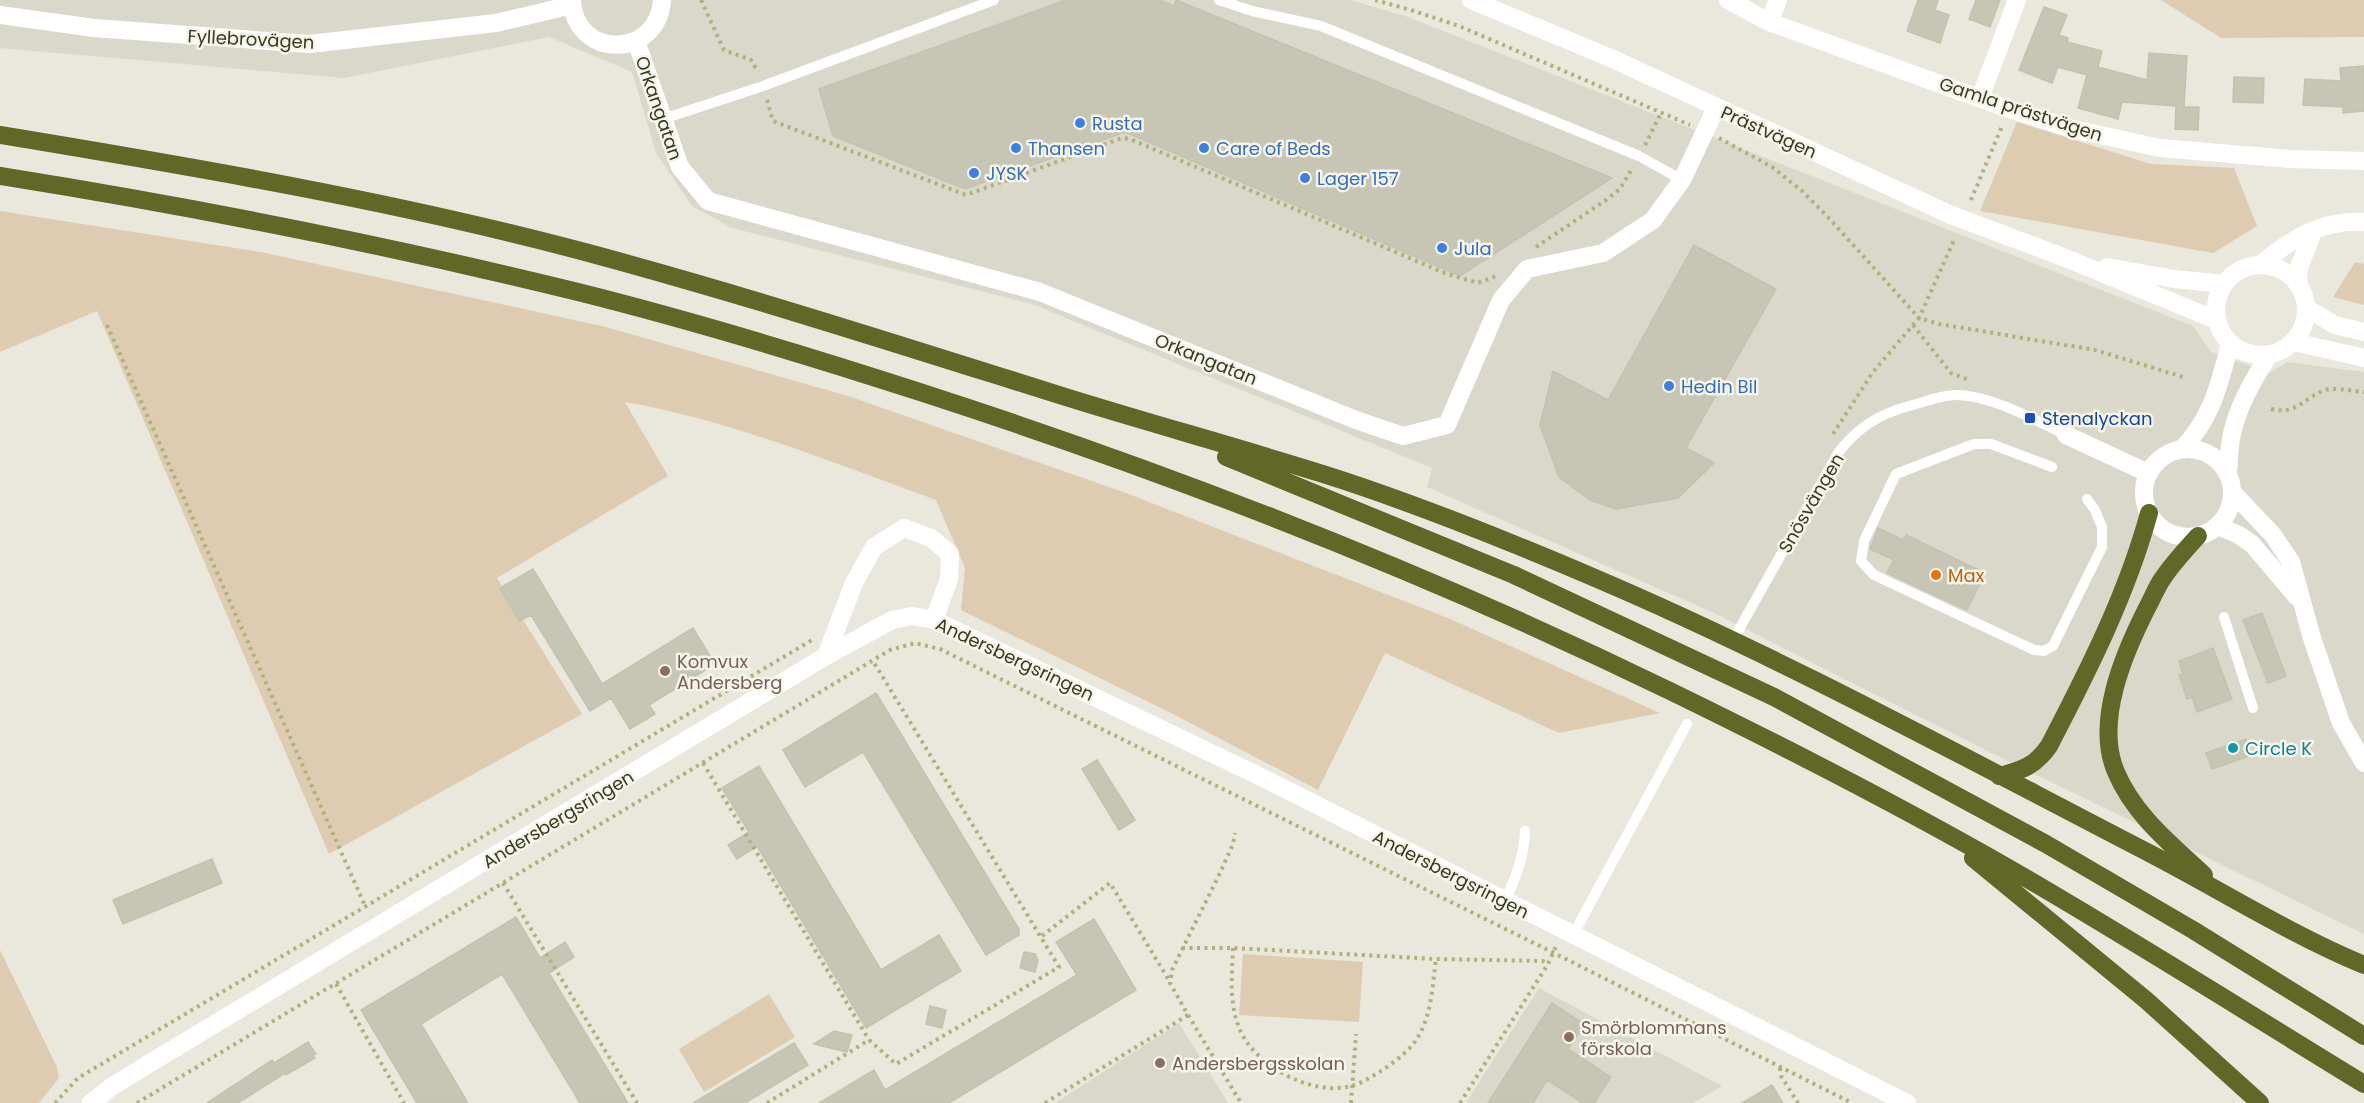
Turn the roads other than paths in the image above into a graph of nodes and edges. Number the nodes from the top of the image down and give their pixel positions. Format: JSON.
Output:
{"nodes":[{"id":1,"x":994,"y":0,"type":"edge"},
{"id":2,"x":1219,"y":0,"type":"edge"},
{"id":3,"x":1471,"y":0,"type":"edge"},
{"id":4,"x":1728,"y":0,"type":"edge"},
{"id":5,"x":1778,"y":0,"type":"edge"},
{"id":6,"x":2017,"y":0,"type":"edge"},
{"id":7,"x":572,"y":3,"type":"edge"},
{"id":8,"x":665,"y":3,"type":"edge"},
{"id":9,"x":0,"y":15,"type":"edge"},
{"id":10,"x":1769,"y":22,"type":"junction"},
{"id":11,"x":636,"y":41,"type":"junction"},
{"id":12,"x":1980,"y":98,"type":"junction"},
{"id":13,"x":1716,"y":108,"type":"junction"},
{"id":14,"x":663,"y":119,"type":"junction"},
{"id":15,"x":0,"y":135,"type":"edge"},
{"id":16,"x":2364,"y":161,"type":"edge"},
{"id":17,"x":0,"y":176,"type":"edge"},
{"id":18,"x":1682,"y":180,"type":"junction"},
{"id":19,"x":2364,"y":222,"type":"edge"},
{"id":20,"x":2313,"y":232,"type":"junction"},
{"id":21,"x":2068,"y":259,"type":"junction"},
{"id":22,"x":2260,"y":265,"type":"junction"},
{"id":23,"x":2224,"y":284,"type":"junction"},
{"id":24,"x":2298,"y":285,"type":"junction"},
{"id":25,"x":2306,"y":308,"type":"junction"},
{"id":26,"x":2216,"y":320,"type":"junction"},
{"id":27,"x":2364,"y":333,"type":"edge"},
{"id":28,"x":2294,"y":342,"type":"junction"},
{"id":29,"x":2230,"y":344,"type":"junction"},
{"id":30,"x":2269,"y":355,"type":"junction"},
{"id":31,"x":2364,"y":358,"type":"edge"},
{"id":32,"x":1061,"y":395,"type":"junction"},
{"id":33,"x":2066,"y":435,"type":"joint"},
{"id":34,"x":2182,"y":448,"type":"junction"},
{"id":35,"x":2052,"y":467,"type":"dead end"},
{"id":36,"x":2228,"y":472,"type":"junction"},
{"id":37,"x":2148,"y":473,"type":"junction"},
{"id":38,"x":2233,"y":493,"type":"junction"},
{"id":39,"x":2087,"y":499,"type":"dead end"},
{"id":40,"x":2149,"y":513,"type":"junction"},
{"id":41,"x":2218,"y":526,"type":"junction"},
{"id":42,"x":2198,"y":536,"type":"junction"},
{"id":43,"x":2302,"y":603,"type":"junction"},
{"id":44,"x":2224,"y":618,"type":"dead end"},
{"id":45,"x":934,"y":620,"type":"junction"},
{"id":46,"x":1737,"y":633,"type":"dead end"},
{"id":47,"x":829,"y":649,"type":"junction"},
{"id":48,"x":2253,"y":708,"type":"dead end"},
{"id":49,"x":1687,"y":724,"type":"dead end"},
{"id":50,"x":2364,"y":763,"type":"edge"},
{"id":51,"x":1999,"y":776,"type":"junction"},
{"id":52,"x":1940,"y":830,"type":"junction"},
{"id":53,"x":1525,"y":831,"type":"dead end"},
{"id":54,"x":2221,"y":891,"type":"junction"},
{"id":55,"x":1504,"y":901,"type":"junction"},
{"id":56,"x":1573,"y":935,"type":"junction"},
{"id":57,"x":2364,"y":964,"type":"edge"},
{"id":58,"x":2364,"y":1036,"type":"edge"},
{"id":59,"x":2364,"y":1084,"type":"edge"},
{"id":60,"x":91,"y":1103,"type":"edge"},
{"id":61,"x":1907,"y":1103,"type":"edge"},
{"id":62,"x":2260,"y":1103,"type":"edge"}],
"edges":[{"from":1,"to":14,"type":"lane"},
{"from":2,"to":18,"type":"lane"},
{"from":3,"to":13,"type":"street","name":"Prästvägen"},
{"from":4,"to":10,"type":"street","name":"Gamla prästvägen"},
{"from":5,"to":10,"type":"street"},
{"from":6,"to":12,"type":"street"},
{"from":7,"to":9,"type":"street","name":"Fyllebrovägen"},
{"from":7,"to":11,"type":"street","name":"Fyllebrovägen"},
{"from":8,"to":11,"type":"street"},
{"from":10,"to":12,"type":"street","name":"Gamla prästvägen"},
{"from":11,"to":14,"type":"street","name":"Orkangatan"},
{"from":12,"to":16,"type":"street","name":"Gamla prästvägen"},
{"from":13,"to":18,"type":"street","name":"Orkangatan"},
{"from":13,"to":21,"type":"street","name":"Prästvägen"},
{"from":14,"to":18,"type":"street","name":"Orkangatan"},
{"from":15,"to":32,"type":"highway"},
{"from":17,"to":52,"type":"highway"},
{"from":19,"to":20,"type":"street"},
{"from":20,"to":22,"type":"street"},
{"from":20,"to":24,"type":"street"},
{"from":21,"to":23,"type":"street","name":"Prästvägen"},
{"from":21,"to":26,"type":"street","name":"Prästvägen"},
{"from":22,"to":23,"type":"street"},
{"from":22,"to":24,"type":"street"},
{"from":23,"to":26,"type":"street"},
{"from":24,"to":25,"type":"street"},
{"from":25,"to":27,"type":"street"},
{"from":25,"to":28,"type":"street"},
{"from":26,"to":29,"type":"street"},
{"from":28,"to":30,"type":"street"},
{"from":28,"to":31,"type":"street"},
{"from":29,"to":30,"type":"street"},
{"from":29,"to":34,"type":"street"},
{"from":30,"to":36,"type":"street"},
{"from":32,"to":51,"type":"highway"},
{"from":32,"to":58,"type":"highway"},
{"from":33,"to":37,"type":"street","name":"Snösvängen"},
{"from":33,"to":46,"type":"lane","name":"Snösvängen"},
{"from":34,"to":36,"type":"street"},
{"from":34,"to":37,"type":"street"},
{"from":35,"to":39,"type":"lane"},
{"from":36,"to":38,"type":"street"},
{"from":37,"to":40,"type":"street"},
{"from":38,"to":41,"type":"street"},
{"from":38,"to":43,"type":"street"},
{"from":40,"to":42,"type":"street"},
{"from":40,"to":51,"type":"highway"},
{"from":41,"to":42,"type":"street"},
{"from":41,"to":43,"type":"street"},
{"from":42,"to":54,"type":"highway"},
{"from":43,"to":50,"type":"street"},
{"from":44,"to":48,"type":"lane"},
{"from":45,"to":47,"type":"street","name":"Andersbergsringen"},
{"from":45,"to":47,"type":"street"},
{"from":45,"to":55,"type":"street","name":"Andersbergsringen"},
{"from":47,"to":60,"type":"street","name":"Andersbergsringen"},
{"from":49,"to":56,"type":"lane"},
{"from":51,"to":54,"type":"highway"},
{"from":52,"to":59,"type":"highway"},
{"from":52,"to":62,"type":"highway"},
{"from":53,"to":55,"type":"lane"},
{"from":54,"to":57,"type":"highway"},
{"from":55,"to":56,"type":"street","name":"Andersbergsringen"},
{"from":56,"to":61,"type":"street","name":"Andersbergsringen"}]}
